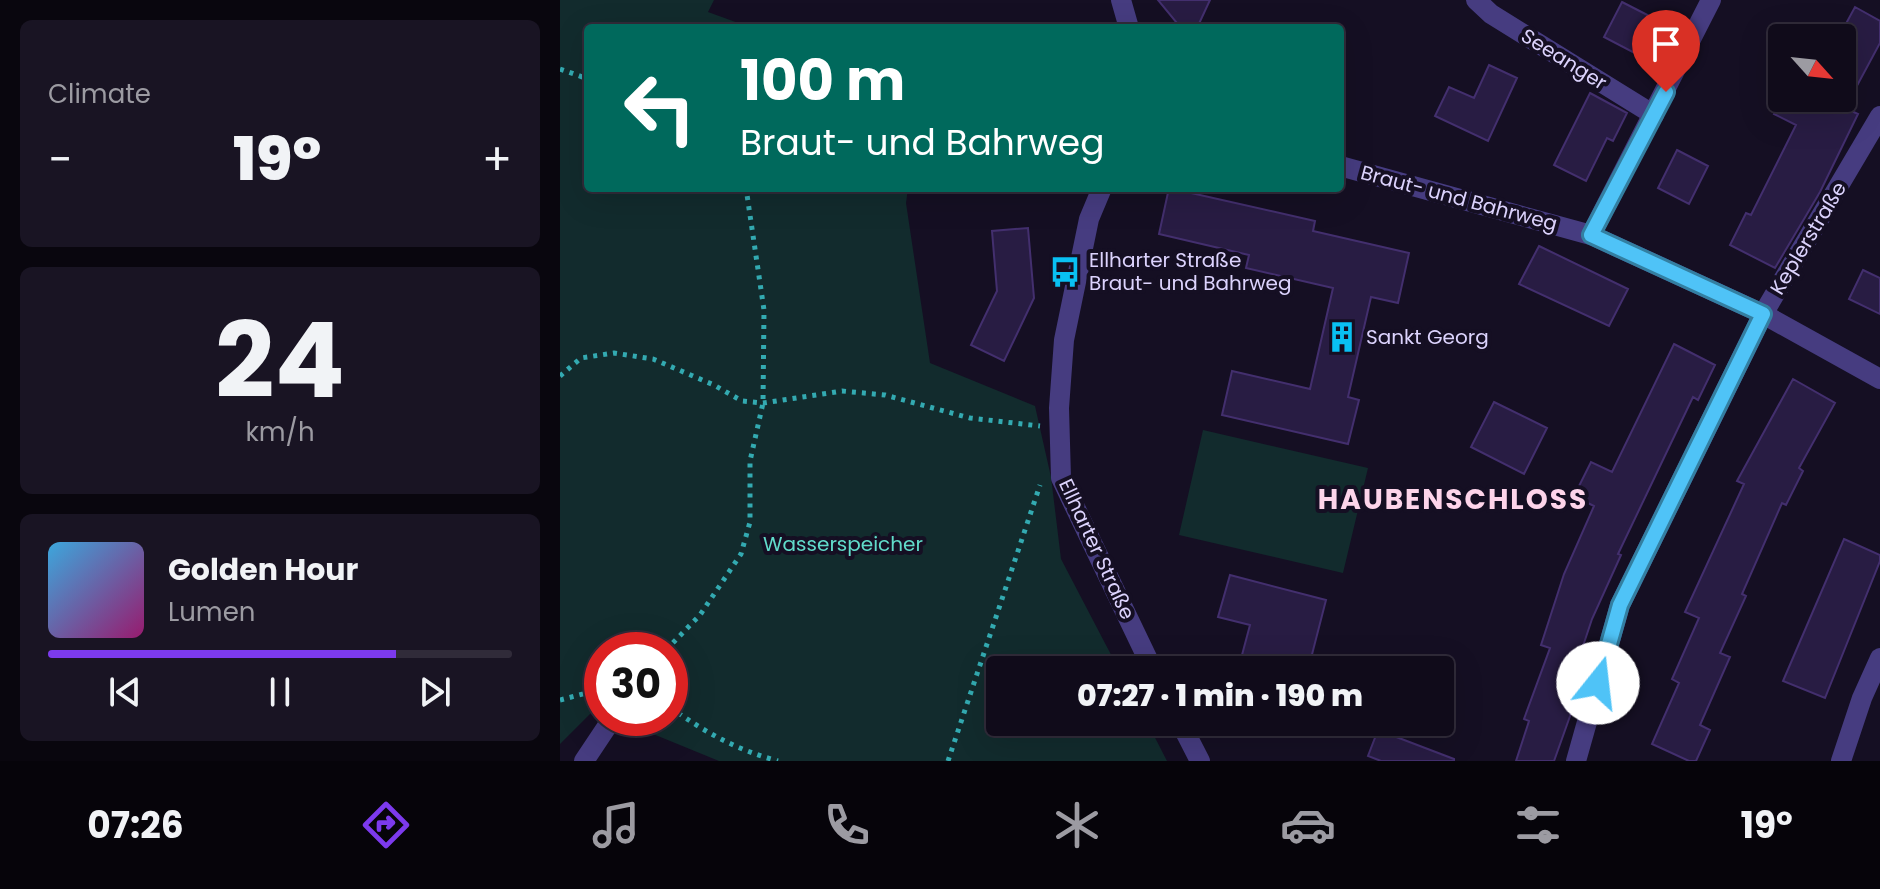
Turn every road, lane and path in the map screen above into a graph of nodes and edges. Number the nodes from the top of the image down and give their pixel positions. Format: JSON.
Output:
{"nodes":[{"id":1,"x":1121,"y":0,"type":"edge"},
{"id":2,"x":1476,"y":0,"type":"edge"},
{"id":3,"x":1711,"y":0,"type":"edge"},
{"id":4,"x":1128,"y":24,"type":"edge"},
{"id":5,"x":560,"y":69,"type":"edge"},
{"id":6,"x":584,"y":78,"type":"edge"},
{"id":7,"x":1654,"y":115,"type":"junction"},
{"id":8,"x":1880,"y":116,"type":"edge"},
{"id":9,"x":1344,"y":167,"type":"edge"},
{"id":10,"x":747,"y":192,"type":"edge"},
{"id":11,"x":1100,"y":192,"type":"edge"},
{"id":12,"x":1591,"y":235,"type":"junction"},
{"id":13,"x":1763,"y":314,"type":"junction"},
{"id":14,"x":560,"y":376,"type":"edge"},
{"id":15,"x":1880,"y":379,"type":"edge"},
{"id":16,"x":763,"y":403,"type":"junction"},
{"id":17,"x":1059,"y":429,"type":"junction"},
{"id":18,"x":1043,"y":474,"type":"dead end"},
{"id":19,"x":683,"y":632,"type":"edge"},
{"id":20,"x":1146,"y":656,"type":"edge"},
{"id":21,"x":1880,"y":658,"type":"edge"},
{"id":22,"x":584,"y":694,"type":"edge"},
{"id":23,"x":560,"y":700,"type":"edge"},
{"id":24,"x":688,"y":721,"type":"edge"},
{"id":25,"x":601,"y":736,"type":"edge"},
{"id":26,"x":1187,"y":736,"type":"edge"},
{"id":27,"x":584,"y":761,"type":"edge"},
{"id":28,"x":778,"y":761,"type":"edge"},
{"id":29,"x":948,"y":761,"type":"edge"},
{"id":30,"x":1200,"y":761,"type":"edge"},
{"id":31,"x":1576,"y":761,"type":"edge"},
{"id":32,"x":1841,"y":761,"type":"edge"}],
"edges":[{"from":1,"to":4,"type":"street"},
{"from":2,"to":7,"type":"street","name":"Seeanger"},
{"from":3,"to":7,"type":"street"},
{"from":5,"to":6,"type":"path"},
{"from":7,"to":12,"type":"street"},
{"from":8,"to":13,"type":"street","name":"Keplerstraße"},
{"from":9,"to":12,"type":"street","name":"Braut- und Bahrweg"},
{"from":10,"to":16,"type":"path"},
{"from":11,"to":17,"type":"street","name":"Ellharter Straße"},
{"from":12,"to":13,"type":"street","name":"Braut- und Bahrweg"},
{"from":13,"to":15,"type":"street","name":"Braut- und Bahrweg"},
{"from":13,"to":31,"type":"street","name":"Keplerstraße"},
{"from":14,"to":16,"type":"path"},
{"from":16,"to":17,"type":"path"},
{"from":16,"to":19,"type":"path"},
{"from":17,"to":20,"type":"street","name":"Ellharter Straße"},
{"from":18,"to":29,"type":"path"},
{"from":21,"to":32,"type":"street"},
{"from":22,"to":23,"type":"path"},
{"from":24,"to":28,"type":"path"},
{"from":25,"to":27,"type":"street"},
{"from":26,"to":30,"type":"street"}]}
